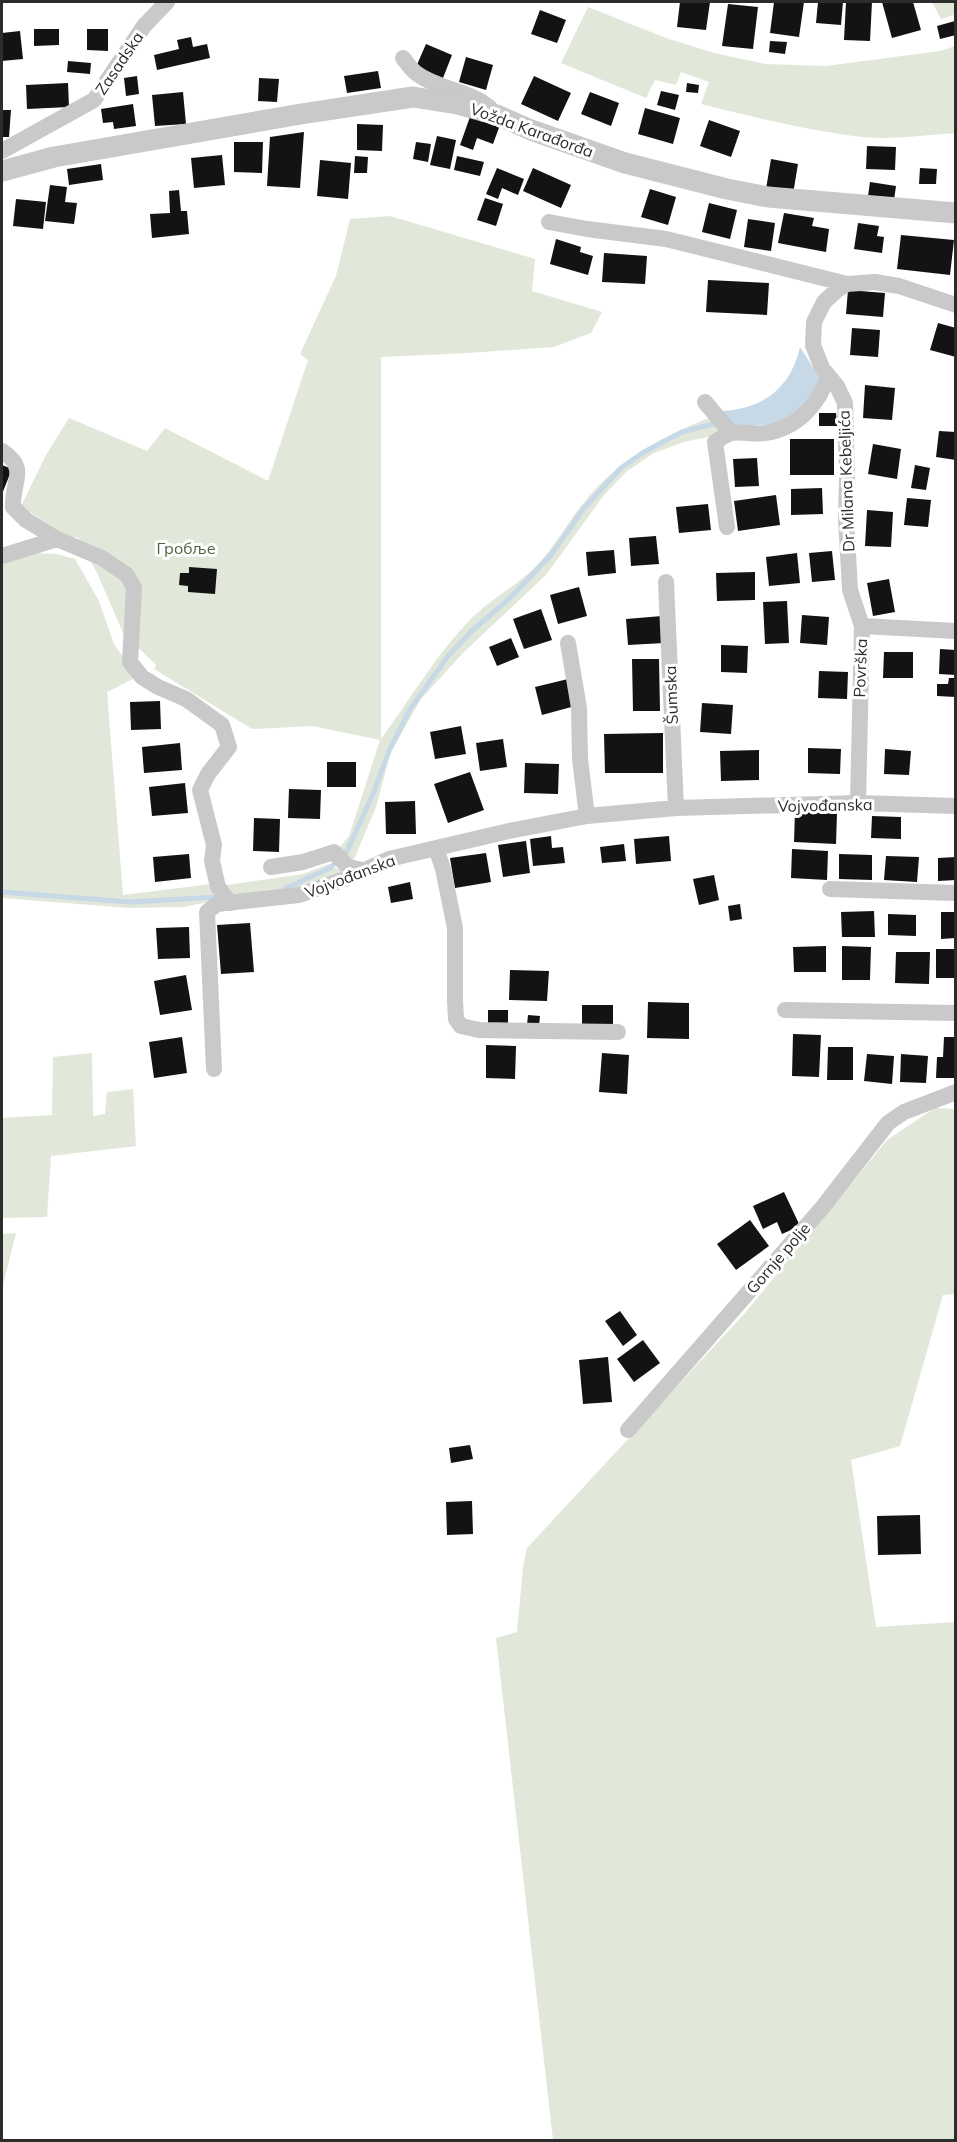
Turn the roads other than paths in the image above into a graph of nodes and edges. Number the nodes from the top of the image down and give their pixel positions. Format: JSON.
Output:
{"nodes":[{"id":1,"x":167,"y":2,"type":"edge"},
{"id":2,"x":403,"y":58,"type":"dead end"},
{"id":3,"x":498,"y":115,"type":"junction"},
{"id":4,"x":2,"y":151,"type":"edge"},
{"id":5,"x":2,"y":171,"type":"edge"},
{"id":6,"x":956,"y":213,"type":"edge"},
{"id":7,"x":549,"y":222,"type":"dead end"},
{"id":8,"x":847,"y":284,"type":"junction"},
{"id":9,"x":956,"y":305,"type":"edge"},
{"id":10,"x":828,"y":376,"type":"junction"},
{"id":11,"x":709,"y":407,"type":"dead end"},
{"id":12,"x":730,"y":432,"type":"junction"},
{"id":13,"x":2,"y":451,"type":"edge"},
{"id":14,"x":727,"y":527,"type":"dead end"},
{"id":15,"x":57,"y":539,"type":"junction"},
{"id":16,"x":2,"y":556,"type":"edge"},
{"id":17,"x":666,"y":582,"type":"dead end"},
{"id":18,"x":862,"y":626,"type":"junction"},
{"id":19,"x":956,"y":632,"type":"edge"},
{"id":20,"x":568,"y":643,"type":"dead end"},
{"id":21,"x":858,"y":803,"type":"junction"},
{"id":22,"x":956,"y":806,"type":"edge"},
{"id":23,"x":676,"y":808,"type":"junction"},
{"id":24,"x":587,"y":816,"type":"junction"},
{"id":25,"x":436,"y":848,"type":"junction"},
{"id":26,"x":271,"y":867,"type":"dead end"},
{"id":27,"x":355,"y":869,"type":"junction"},
{"id":28,"x":830,"y":889,"type":"dead end"},
{"id":29,"x":956,"y":893,"type":"edge"},
{"id":30,"x":230,"y":902,"type":"junction"},
{"id":31,"x":784,"y":1010,"type":"dead end"},
{"id":32,"x":956,"y":1013,"type":"edge"},
{"id":33,"x":618,"y":1032,"type":"dead end"},
{"id":34,"x":214,"y":1069,"type":"dead end"},
{"id":35,"x":956,"y":1092,"type":"edge"},
{"id":36,"x":628,"y":1430,"type":"dead end"}],
"edges":[{"from":1,"to":4,"type":"street","name":"Zasadska"},
{"from":2,"to":3,"type":"street"},
{"from":3,"to":5,"type":"street","name":"Vožda Karađorđa"},
{"from":3,"to":6,"type":"street","name":"Vožda Karađorđa"},
{"from":7,"to":8,"type":"street"},
{"from":8,"to":9,"type":"street"},
{"from":8,"to":10,"type":"street","name":"Dr Milana Kebeljića"},
{"from":10,"to":12,"type":"street"},
{"from":10,"to":18,"type":"street","name":"Dr Milana Kebeljića"},
{"from":11,"to":12,"type":"street"},
{"from":12,"to":14,"type":"street"},
{"from":13,"to":15,"type":"street"},
{"from":15,"to":16,"type":"street"},
{"from":15,"to":30,"type":"street"},
{"from":17,"to":23,"type":"street","name":"Šumska"},
{"from":18,"to":19,"type":"street","name":"Površka"},
{"from":18,"to":21,"type":"street","name":"Površka"},
{"from":20,"to":24,"type":"street"},
{"from":21,"to":22,"type":"street","name":"Vojvođanska"},
{"from":21,"to":23,"type":"street","name":"Vojvođanska"},
{"from":23,"to":24,"type":"street","name":"Vojvođanska"},
{"from":24,"to":25,"type":"street","name":"Vojvođanska"},
{"from":25,"to":27,"type":"street","name":"Vojvođanska"},
{"from":25,"to":33,"type":"street"},
{"from":26,"to":27,"type":"street"},
{"from":27,"to":30,"type":"street","name":"Vojvođanska"},
{"from":28,"to":29,"type":"street"},
{"from":30,"to":34,"type":"street","name":"Vojvođanska"},
{"from":31,"to":32,"type":"street"},
{"from":35,"to":36,"type":"street","name":"Gornje polje"}]}
